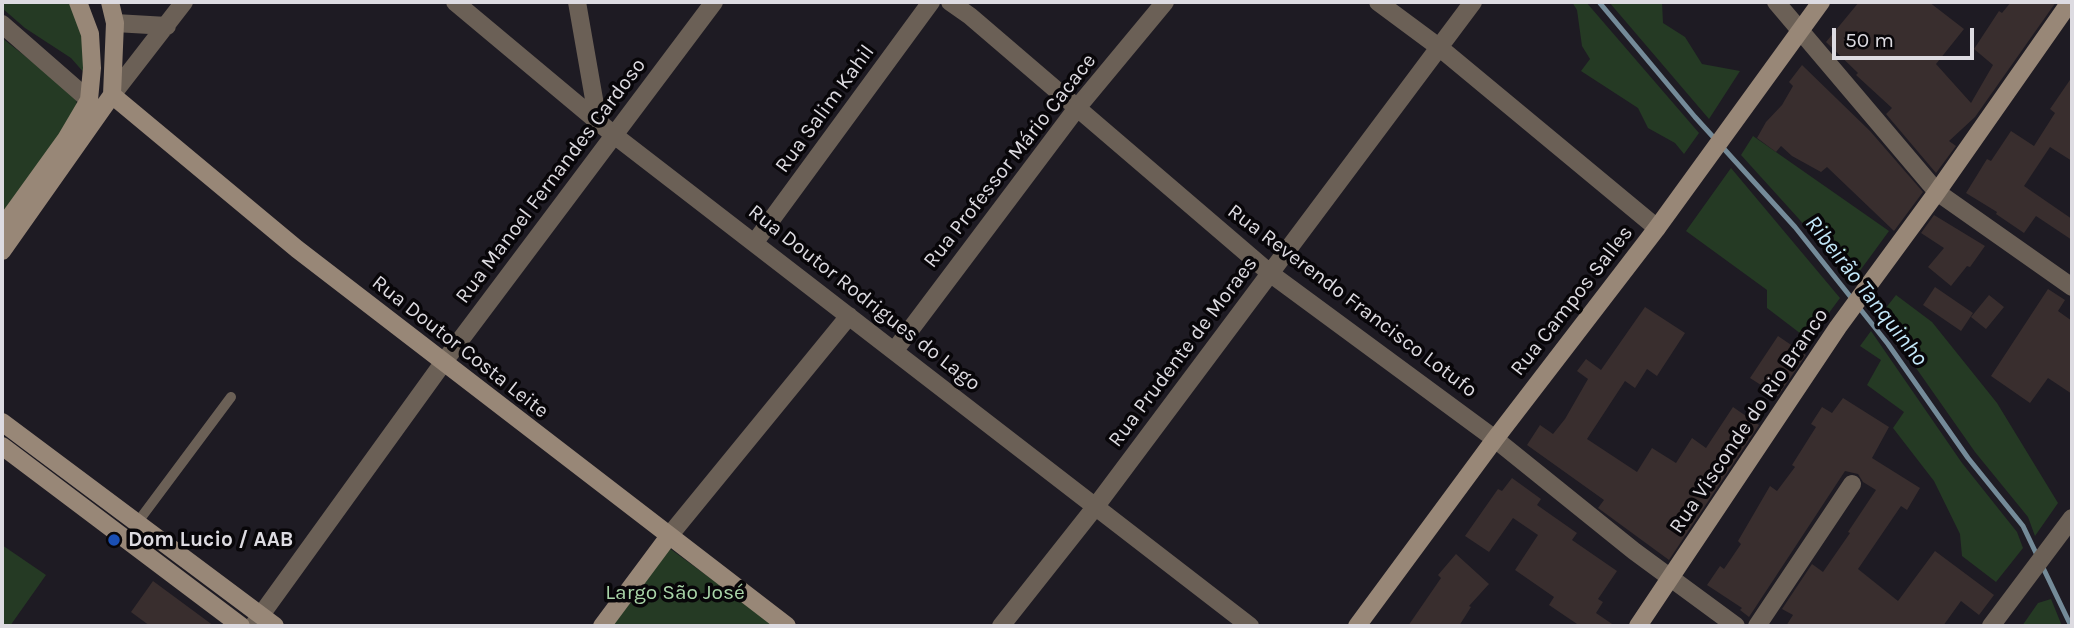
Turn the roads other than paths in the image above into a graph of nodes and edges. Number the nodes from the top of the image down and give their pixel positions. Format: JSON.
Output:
{"nodes":[{"id":1,"x":78,"y":2,"type":"edge"},
{"id":2,"x":110,"y":2,"type":"edge"},
{"id":3,"x":184,"y":2,"type":"edge"},
{"id":4,"x":454,"y":2,"type":"edge"},
{"id":5,"x":577,"y":2,"type":"edge"},
{"id":6,"x":714,"y":2,"type":"edge"},
{"id":7,"x":930,"y":2,"type":"edge"},
{"id":8,"x":950,"y":2,"type":"edge"},
{"id":9,"x":1164,"y":2,"type":"edge"},
{"id":10,"x":1378,"y":2,"type":"edge"},
{"id":11,"x":1473,"y":2,"type":"edge"},
{"id":12,"x":1776,"y":2,"type":"edge"},
{"id":13,"x":1821,"y":2,"type":"edge"},
{"id":14,"x":2070,"y":2,"type":"edge"},
{"id":15,"x":115,"y":23,"type":"junction"},
{"id":16,"x":2,"y":24,"type":"edge"},
{"id":17,"x":167,"y":26,"type":"junction"},
{"id":18,"x":1800,"y":30,"type":"junction"},
{"id":19,"x":1440,"y":48,"type":"junction"},
{"id":20,"x":112,"y":95,"type":"junction"},
{"id":21,"x":89,"y":100,"type":"junction"},
{"id":22,"x":1077,"y":108,"type":"junction"},
{"id":23,"x":598,"y":122,"type":"junction"},
{"id":24,"x":614,"y":135,"type":"junction"},
{"id":25,"x":1937,"y":192,"type":"junction"},
{"id":26,"x":2,"y":228,"type":"edge"},
{"id":27,"x":1657,"y":228,"type":"junction"},
{"id":28,"x":755,"y":242,"type":"junction"},
{"id":29,"x":2,"y":251,"type":"edge"},
{"id":30,"x":1271,"y":274,"type":"junction"},
{"id":31,"x":2072,"y":287,"type":"edge"},
{"id":32,"x":849,"y":316,"type":"junction"},
{"id":33,"x":895,"y":350,"type":"junction"},
{"id":34,"x":443,"y":363,"type":"junction"},
{"id":35,"x":231,"y":397,"type":"dead end"},
{"id":36,"x":2,"y":422,"type":"edge"},
{"id":37,"x":1495,"y":439,"type":"junction"},
{"id":38,"x":2,"y":446,"type":"edge"},
{"id":39,"x":1852,"y":484,"type":"dead end"},
{"id":40,"x":1096,"y":506,"type":"junction"},
{"id":41,"x":2072,"y":518,"type":"edge"},
{"id":42,"x":137,"y":523,"type":"junction"},
{"id":43,"x":669,"y":536,"type":"junction"},
{"id":44,"x":1671,"y":579,"type":"junction"},
{"id":45,"x":263,"y":623,"type":"edge"},
{"id":46,"x":241,"y":626,"type":"edge"},
{"id":47,"x":603,"y":626,"type":"edge"},
{"id":48,"x":787,"y":626,"type":"edge"},
{"id":49,"x":1001,"y":626,"type":"edge"},
{"id":50,"x":1250,"y":626,"type":"edge"},
{"id":51,"x":1357,"y":626,"type":"edge"},
{"id":52,"x":1638,"y":626,"type":"edge"},
{"id":53,"x":1735,"y":626,"type":"edge"},
{"id":54,"x":1757,"y":626,"type":"edge"},
{"id":55,"x":1991,"y":626,"type":"edge"}],
"edges":[{"from":1,"to":21,"type":"street"},
{"from":2,"to":15,"type":"street"},
{"from":3,"to":17,"type":"street"},
{"from":4,"to":23,"type":"street","name":"Rua Doutor Rodrigues do Lago"},
{"from":5,"to":23,"type":"street"},
{"from":6,"to":24,"type":"street","name":"Rua Manoel Fernandes Cardoso"},
{"from":7,"to":28,"type":"street","name":"Rua Salim Kahil"},
{"from":8,"to":22,"type":"street","name":"Rua Reverendo Francisco Lotufo"},
{"from":9,"to":22,"type":"street","name":"Rua Professor Mário Cacace"},
{"from":10,"to":19,"type":"street"},
{"from":11,"to":19,"type":"street","name":"Rua Prudente de Moraes"},
{"from":12,"to":18,"type":"street"},
{"from":13,"to":18,"type":"street","name":"Rua Campos Salles"},
{"from":14,"to":25,"type":"street","name":"Rua Visconde do Rio Branco"},
{"from":15,"to":17,"type":"street"},
{"from":15,"to":20,"type":"street"},
{"from":16,"to":21,"type":"street"},
{"from":17,"to":20,"type":"street"},
{"from":18,"to":25,"type":"street"},
{"from":18,"to":27,"type":"street","name":"Rua Campos Salles"},
{"from":19,"to":27,"type":"street"},
{"from":19,"to":30,"type":"street","name":"Rua Prudente de Moraes"},
{"from":20,"to":29,"type":"street"},
{"from":20,"to":34,"type":"street","name":"Rua Doutor Costa Leite"},
{"from":21,"to":26,"type":"street"},
{"from":22,"to":30,"type":"street","name":"Rua Reverendo Francisco Lotufo"},
{"from":22,"to":33,"type":"street","name":"Rua Professor Mário Cacace"},
{"from":23,"to":24,"type":"street","name":"Rua Doutor Rodrigues do Lago"},
{"from":24,"to":28,"type":"street","name":"Rua Doutor Rodrigues do Lago"},
{"from":24,"to":34,"type":"street","name":"Rua Manoel Fernandes Cardoso"},
{"from":25,"to":31,"type":"street"},
{"from":25,"to":44,"type":"street","name":"Rua Visconde do Rio Branco"},
{"from":27,"to":37,"type":"street","name":"Rua Campos Salles"},
{"from":28,"to":32,"type":"street","name":"Rua Doutor Rodrigues do Lago"},
{"from":30,"to":37,"type":"street","name":"Rua Reverendo Francisco Lotufo"},
{"from":30,"to":40,"type":"street","name":"Rua Prudente de Moraes"},
{"from":32,"to":33,"type":"street","name":"Rua Doutor Rodrigues do Lago"},
{"from":32,"to":43,"type":"street"},
{"from":33,"to":40,"type":"street","name":"Rua Doutor Rodrigues do Lago"},
{"from":34,"to":43,"type":"street","name":"Rua Doutor Costa Leite"},
{"from":34,"to":45,"type":"street","name":"Rua Manoel Fernandes Cardoso"},
{"from":35,"to":42,"type":"lane"},
{"from":36,"to":42,"type":"street"},
{"from":37,"to":44,"type":"street","name":"Rua Reverendo Francisco Lotufo"},
{"from":37,"to":51,"type":"street","name":"Rua Campos Salles"},
{"from":38,"to":46,"type":"street"},
{"from":39,"to":54,"type":"street"},
{"from":40,"to":49,"type":"street","name":"Rua Prudente de Moraes"},
{"from":40,"to":50,"type":"street","name":"Rua Doutor Rodrigues do Lago"},
{"from":41,"to":55,"type":"street"},
{"from":42,"to":45,"type":"street"},
{"from":43,"to":47,"type":"street"},
{"from":43,"to":48,"type":"street","name":"Rua Doutor Costa Leite"},
{"from":44,"to":52,"type":"street","name":"Rua Visconde do Rio Branco"},
{"from":44,"to":53,"type":"street","name":"Rua Reverendo Francisco Lotufo"}]}
